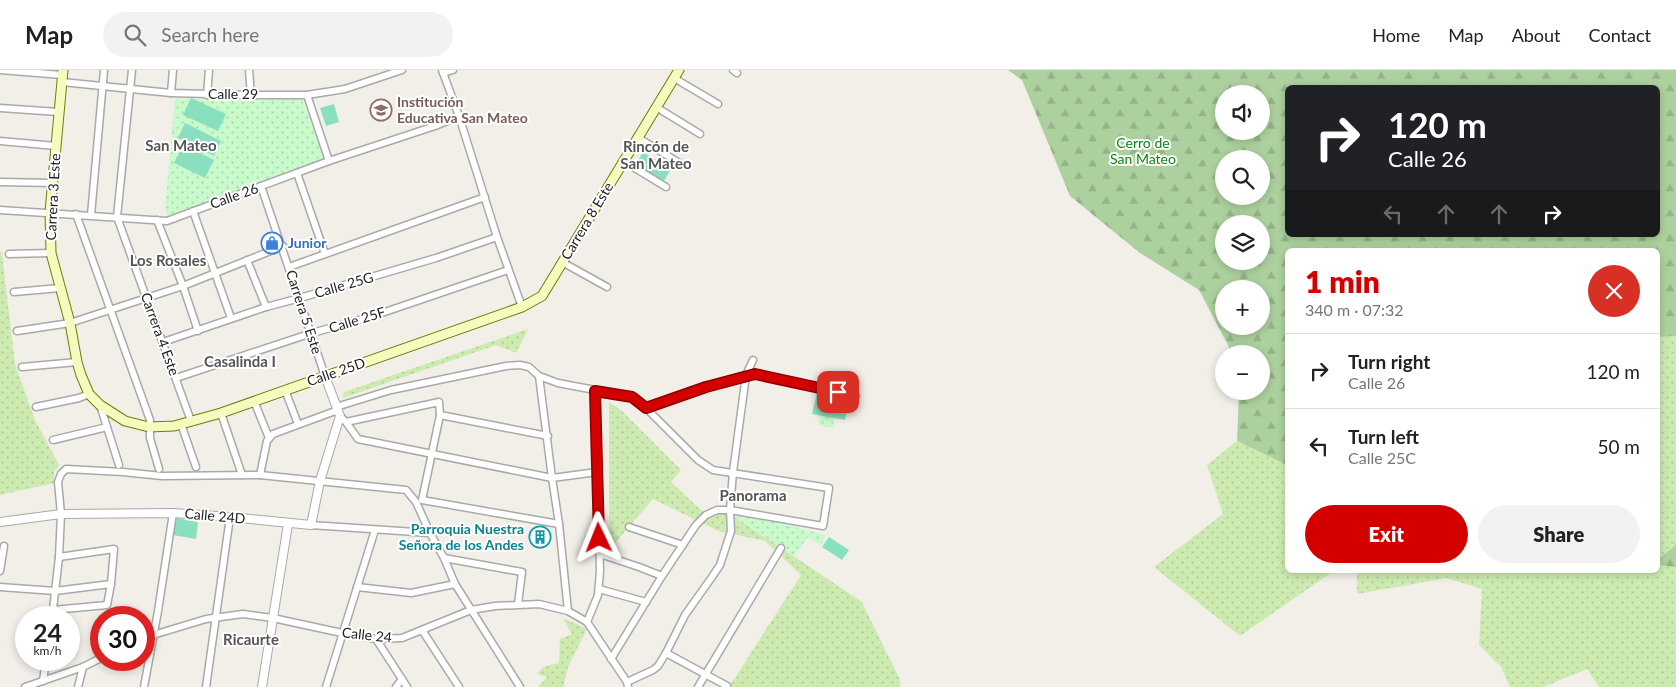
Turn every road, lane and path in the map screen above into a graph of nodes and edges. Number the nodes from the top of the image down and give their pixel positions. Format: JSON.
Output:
{"nodes":[{"id":1,"x":0,"y":70,"type":"edge"},
{"id":2,"x":104,"y":70,"type":"edge"},
{"id":3,"x":132,"y":70,"type":"edge"},
{"id":4,"x":173,"y":70,"type":"edge"},
{"id":5,"x":209,"y":70,"type":"edge"},
{"id":6,"x":249,"y":70,"type":"edge"},
{"id":7,"x":402,"y":70,"type":"edge"},
{"id":8,"x":453,"y":70,"type":"edge"},
{"id":9,"x":442,"y":72,"type":"edge"},
{"id":10,"x":677,"y":74,"type":"edge"},
{"id":11,"x":62,"y":76,"type":"edge"},
{"id":12,"x":103,"y":86,"type":"junction"},
{"id":13,"x":130,"y":89,"type":"junction"},
{"id":14,"x":171,"y":93,"type":"junction"},
{"id":15,"x":207,"y":94,"type":"junction"},
{"id":16,"x":251,"y":95,"type":"junction"},
{"id":17,"x":306,"y":95,"type":"junction"},
{"id":18,"x":718,"y":104,"type":"dead end"},
{"id":19,"x":656,"y":107,"type":"junction"},
{"id":20,"x":0,"y":108,"type":"edge"},
{"id":21,"x":59,"y":112,"type":"junction"},
{"id":22,"x":459,"y":116,"type":"junction"},
{"id":23,"x":700,"y":134,"type":"dead end"},
{"id":24,"x":637,"y":137,"type":"junction"},
{"id":25,"x":0,"y":141,"type":"edge"},
{"id":26,"x":56,"y":146,"type":"junction"},
{"id":27,"x":329,"y":161,"type":"junction"},
{"id":28,"x":623,"y":161,"type":"junction"},
{"id":29,"x":681,"y":164,"type":"dead end"},
{"id":30,"x":297,"y":173,"type":"junction"},
{"id":31,"x":0,"y":182,"type":"edge"},
{"id":32,"x":53,"y":183,"type":"junction"},
{"id":33,"x":261,"y":186,"type":"junction"},
{"id":34,"x":666,"y":187,"type":"dead end"},
{"id":35,"x":485,"y":197,"type":"junction"},
{"id":36,"x":0,"y":210,"type":"edge"},
{"id":37,"x":193,"y":211,"type":"junction"},
{"id":38,"x":50,"y":212,"type":"junction"},
{"id":39,"x":76,"y":214,"type":"junction"},
{"id":40,"x":91,"y":215,"type":"junction"},
{"id":41,"x":117,"y":217,"type":"junction"},
{"id":42,"x":157,"y":220,"type":"junction"},
{"id":43,"x":497,"y":237,"type":"junction"},
{"id":44,"x":283,"y":246,"type":"junction"},
{"id":45,"x":51,"y":253,"type":"junction"},
{"id":46,"x":8,"y":254,"type":"dead end"},
{"id":47,"x":326,"y":254,"type":"junction"},
{"id":48,"x":247,"y":260,"type":"junction"},
{"id":49,"x":562,"y":262,"type":"junction"},
{"id":50,"x":289,"y":267,"type":"junction"},
{"id":51,"x":508,"y":270,"type":"junction"},
{"id":52,"x":216,"y":273,"type":"junction"},
{"id":53,"x":183,"y":286,"type":"junction"},
{"id":54,"x":607,"y":287,"type":"dead end"},
{"id":55,"x":60,"y":288,"type":"junction"},
{"id":56,"x":14,"y":292,"type":"dead end"},
{"id":57,"x":542,"y":296,"type":"joint"},
{"id":58,"x":146,"y":297,"type":"junction"},
{"id":59,"x":300,"y":298,"type":"junction"},
{"id":60,"x":266,"y":307,"type":"junction"},
{"id":61,"x":522,"y":307,"type":"junction"},
{"id":62,"x":111,"y":308,"type":"junction"},
{"id":63,"x":231,"y":318,"type":"junction"},
{"id":64,"x":70,"y":323,"type":"junction"},
{"id":65,"x":17,"y":331,"type":"dead end"},
{"id":66,"x":198,"y":331,"type":"junction"},
{"id":67,"x":312,"y":333,"type":"junction"},
{"id":68,"x":163,"y":342,"type":"junction"},
{"id":69,"x":753,"y":360,"type":"dead end"},
{"id":70,"x":77,"y":362,"type":"junction"},
{"id":71,"x":22,"y":367,"type":"dead end"},
{"id":72,"x":746,"y":375,"type":"junction"},
{"id":73,"x":325,"y":376,"type":"junction"},
{"id":74,"x":539,"y":376,"type":"junction"},
{"id":75,"x":176,"y":378,"type":"junction"},
{"id":76,"x":285,"y":390,"type":"junction"},
{"id":77,"x":595,"y":391,"type":"junction"},
{"id":78,"x":89,"y":394,"type":"junction"},
{"id":79,"x":856,"y":396,"type":"dead end"},
{"id":80,"x":254,"y":401,"type":"junction"},
{"id":81,"x":100,"y":405,"type":"junction"},
{"id":82,"x":36,"y":407,"type":"dead end"},
{"id":83,"x":646,"y":408,"type":"junction"},
{"id":84,"x":338,"y":411,"type":"junction"},
{"id":85,"x":221,"y":413,"type":"junction"},
{"id":86,"x":440,"y":415,"type":"junction"},
{"id":87,"x":126,"y":421,"type":"joint"},
{"id":88,"x":192,"y":421,"type":"junction"},
{"id":89,"x":346,"y":422,"type":"junction"},
{"id":90,"x":182,"y":424,"type":"junction"},
{"id":91,"x":298,"y":424,"type":"junction"},
{"id":92,"x":107,"y":427,"type":"junction"},
{"id":93,"x":149,"y":427,"type":"junction"},
{"id":94,"x":271,"y":436,"type":"junction"},
{"id":95,"x":548,"y":436,"type":"junction"},
{"id":96,"x":53,"y":440,"type":"dead end"},
{"id":97,"x":432,"y":455,"type":"junction"},
{"id":98,"x":120,"y":465,"type":"dead end"},
{"id":99,"x":196,"y":466,"type":"dead end"},
{"id":100,"x":159,"y":470,"type":"dead end"},
{"id":101,"x":597,"y":472,"type":"junction"},
{"id":102,"x":733,"y":472,"type":"junction"},
{"id":103,"x":242,"y":475,"type":"junction"},
{"id":104,"x":260,"y":475,"type":"junction"},
{"id":105,"x":552,"y":478,"type":"junction"},
{"id":106,"x":320,"y":481,"type":"junction"},
{"id":107,"x":419,"y":501,"type":"junction"},
{"id":108,"x":730,"y":510,"type":"junction"},
{"id":109,"x":173,"y":513,"type":"junction"},
{"id":110,"x":61,"y":514,"type":"junction"},
{"id":111,"x":230,"y":517,"type":"junction"},
{"id":112,"x":0,"y":522,"type":"edge"},
{"id":113,"x":288,"y":524,"type":"junction"},
{"id":114,"x":560,"y":524,"type":"junction"},
{"id":115,"x":311,"y":525,"type":"junction"},
{"id":116,"x":629,"y":527,"type":"dead end"},
{"id":117,"x":375,"y":530,"type":"junction"},
{"id":118,"x":430,"y":533,"type":"junction"},
{"id":119,"x":683,"y":545,"type":"junction"},
{"id":120,"x":4,"y":546,"type":"dead end"},
{"id":121,"x":781,"y":548,"type":"dead end"},
{"id":122,"x":600,"y":554,"type":"junction"},
{"id":123,"x":59,"y":557,"type":"junction"},
{"id":124,"x":444,"y":558,"type":"junction"},
{"id":125,"x":0,"y":571,"type":"edge"},
{"id":126,"x":662,"y":576,"type":"junction"},
{"id":127,"x":111,"y":584,"type":"junction"},
{"id":128,"x":454,"y":584,"type":"junction"},
{"id":129,"x":0,"y":587,"type":"edge"},
{"id":130,"x":357,"y":587,"type":"junction"},
{"id":131,"x":599,"y":589,"type":"junction"},
{"id":132,"x":55,"y":591,"type":"junction"},
{"id":133,"x":646,"y":602,"type":"junction"},
{"id":134,"x":518,"y":604,"type":"junction"},
{"id":135,"x":53,"y":606,"type":"edge"},
{"id":136,"x":80,"y":608,"type":"edge"},
{"id":137,"x":471,"y":610,"type":"junction"},
{"id":138,"x":568,"y":611,"type":"junction"},
{"id":139,"x":217,"y":617,"type":"junction"},
{"id":140,"x":273,"y":618,"type":"junction"},
{"id":141,"x":587,"y":622,"type":"junction"},
{"id":142,"x":155,"y":623,"type":"edge"},
{"id":143,"x":422,"y":630,"type":"junction"},
{"id":144,"x":342,"y":633,"type":"junction"},
{"id":145,"x":155,"y":634,"type":"edge"},
{"id":146,"x":376,"y":639,"type":"junction"},
{"id":147,"x":666,"y":653,"type":"junction"},
{"id":148,"x":611,"y":659,"type":"junction"},
{"id":149,"x":90,"y":663,"type":"edge"},
{"id":150,"x":82,"y":667,"type":"junction"},
{"id":151,"x":44,"y":671,"type":"edge"},
{"id":152,"x":147,"y":671,"type":"edge"},
{"id":153,"x":706,"y":675,"type":"junction"},
{"id":154,"x":402,"y":679,"type":"junction"},
{"id":155,"x":43,"y":681,"type":"junction"},
{"id":156,"x":628,"y":684,"type":"edge"},
{"id":157,"x":726,"y":686,"type":"edge"},
{"id":158,"x":25,"y":687,"type":"edge"},
{"id":159,"x":78,"y":687,"type":"edge"},
{"id":160,"x":144,"y":687,"type":"edge"},
{"id":161,"x":206,"y":687,"type":"edge"},
{"id":162,"x":262,"y":687,"type":"edge"},
{"id":163,"x":326,"y":687,"type":"edge"},
{"id":164,"x":396,"y":687,"type":"edge"},
{"id":165,"x":407,"y":687,"type":"edge"},
{"id":166,"x":459,"y":687,"type":"edge"},
{"id":167,"x":520,"y":687,"type":"edge"},
{"id":168,"x":698,"y":687,"type":"edge"}],
"edges":[{"from":1,"to":11,"type":"street","name":"Calle 29"},
{"from":2,"to":12,"type":"street"},
{"from":3,"to":13,"type":"street","name":"Carrera 4 Este"},
{"from":4,"to":14,"type":"street"},
{"from":5,"to":15,"type":"street"},
{"from":6,"to":16,"type":"street"},
{"from":7,"to":17,"type":"street","name":"Calle 29"},
{"from":8,"to":9,"type":"street"},
{"from":9,"to":22,"type":"street"},
{"from":10,"to":18,"type":"street"},
{"from":10,"to":19,"type":"main road","name":"Carrera 8 Este"},
{"from":11,"to":12,"type":"street","name":"Calle 29"},
{"from":11,"to":21,"type":"main road","name":"Carrera 3 Este"},
{"from":12,"to":13,"type":"street","name":"Calle 29"},
{"from":12,"to":40,"type":"street"},
{"from":13,"to":14,"type":"street","name":"Calle 29"},
{"from":13,"to":41,"type":"street","name":"Carrera 4 Este"},
{"from":14,"to":15,"type":"street","name":"Calle 29"},
{"from":15,"to":16,"type":"street","name":"Calle 29"},
{"from":16,"to":17,"type":"street","name":"Calle 29"},
{"from":17,"to":27,"type":"street"},
{"from":19,"to":23,"type":"street"},
{"from":19,"to":24,"type":"main road","name":"Carrera 8 Este"},
{"from":20,"to":21,"type":"street"},
{"from":21,"to":26,"type":"main road","name":"Carrera 3 Este"},
{"from":22,"to":27,"type":"street","name":"Calle 26"},
{"from":22,"to":35,"type":"street"},
{"from":24,"to":28,"type":"main road","name":"Carrera 8 Este"},
{"from":24,"to":29,"type":"street"},
{"from":25,"to":26,"type":"street"},
{"from":26,"to":32,"type":"main road","name":"Carrera 3 Este"},
{"from":27,"to":30,"type":"street","name":"Calle 26"},
{"from":28,"to":34,"type":"street"},
{"from":28,"to":49,"type":"main road","name":"Carrera 8 Este"},
{"from":30,"to":33,"type":"street","name":"Calle 26"},
{"from":30,"to":47,"type":"street"},
{"from":31,"to":32,"type":"street"},
{"from":32,"to":38,"type":"main road","name":"Carrera 3 Este"},
{"from":33,"to":37,"type":"street","name":"Calle 26"},
{"from":33,"to":44,"type":"street","name":"Carrera 5 Este"},
{"from":35,"to":43,"type":"street"},
{"from":35,"to":47,"type":"street"},
{"from":36,"to":38,"type":"street","name":"Calle 26"},
{"from":37,"to":42,"type":"street","name":"Calle 26"},
{"from":37,"to":52,"type":"street"},
{"from":38,"to":39,"type":"street","name":"Calle 26"},
{"from":38,"to":45,"type":"main road","name":"Carrera 3 Este"},
{"from":39,"to":40,"type":"street","name":"Calle 26"},
{"from":39,"to":62,"type":"street"},
{"from":40,"to":41,"type":"street","name":"Calle 26"},
{"from":41,"to":42,"type":"street","name":"Calle 26"},
{"from":41,"to":58,"type":"street","name":"Carrera 4 Este"},
{"from":42,"to":53,"type":"street"},
{"from":43,"to":51,"type":"street"},
{"from":43,"to":59,"type":"street","name":"Calle 25G"},
{"from":44,"to":48,"type":"street"},
{"from":44,"to":50,"type":"street","name":"Carrera 5 Este"},
{"from":45,"to":46,"type":"street"},
{"from":45,"to":55,"type":"main road","name":"Carrera 3 Este"},
{"from":47,"to":50,"type":"street"},
{"from":48,"to":52,"type":"street"},
{"from":48,"to":60,"type":"street"},
{"from":49,"to":54,"type":"street"},
{"from":49,"to":57,"type":"main road","name":"Carrera 8 Este"},
{"from":50,"to":59,"type":"street","name":"Carrera 5 Este"},
{"from":51,"to":61,"type":"street"},
{"from":51,"to":67,"type":"street","name":"Calle 25F"},
{"from":52,"to":53,"type":"street"},
{"from":52,"to":63,"type":"street"},
{"from":53,"to":58,"type":"street"},
{"from":53,"to":66,"type":"street"},
{"from":55,"to":56,"type":"street"},
{"from":55,"to":64,"type":"main road","name":"Carrera 3 Este"},
{"from":57,"to":61,"type":"main road","name":"Calle 25D"},
{"from":58,"to":62,"type":"street"},
{"from":58,"to":68,"type":"street","name":"Carrera 4 Este"},
{"from":59,"to":60,"type":"street","name":"Calle 25G"},
{"from":59,"to":67,"type":"street","name":"Carrera 5 Este"},
{"from":60,"to":63,"type":"street","name":"Calle 25G"},
{"from":61,"to":73,"type":"main road","name":"Calle 25D"},
{"from":62,"to":64,"type":"street"},
{"from":62,"to":93,"type":"street"},
{"from":63,"to":66,"type":"street","name":"Calle 25G"},
{"from":64,"to":65,"type":"street"},
{"from":64,"to":70,"type":"main road","name":"Carrera 3 Este"},
{"from":66,"to":68,"type":"street","name":"Calle 25G"},
{"from":67,"to":73,"type":"street","name":"Carrera 5 Este"},
{"from":67,"to":75,"type":"street","name":"Calle 25F"},
{"from":68,"to":75,"type":"street","name":"Carrera 4 Este"},
{"from":69,"to":72,"type":"street"},
{"from":70,"to":71,"type":"street"},
{"from":70,"to":78,"type":"main road","name":"Carrera 3 Este"},
{"from":72,"to":79,"type":"street"},
{"from":72,"to":83,"type":"street"},
{"from":72,"to":102,"type":"street"},
{"from":73,"to":76,"type":"main road","name":"Calle 25D"},
{"from":73,"to":84,"type":"street","name":"Carrera 5 Este"},
{"from":74,"to":77,"type":"street"},
{"from":74,"to":84,"type":"street"},
{"from":74,"to":95,"type":"street"},
{"from":75,"to":88,"type":"street","name":"Carrera 4 Este"},
{"from":76,"to":80,"type":"main road","name":"Calle 25D"},
{"from":76,"to":91,"type":"street"},
{"from":77,"to":83,"type":"street"},
{"from":77,"to":101,"type":"street"},
{"from":78,"to":81,"type":"main road","name":"Carrera 3 Este"},
{"from":78,"to":82,"type":"street"},
{"from":80,"to":85,"type":"main road","name":"Calle 25D"},
{"from":80,"to":94,"type":"street"},
{"from":81,"to":87,"type":"main road","name":"Carrera 3 Este"},
{"from":81,"to":92,"type":"street","name":"Carrera 3 Este"},
{"from":83,"to":102,"type":"street"},
{"from":84,"to":89,"type":"street"},
{"from":84,"to":91,"type":"street"},
{"from":84,"to":106,"type":"street"},
{"from":85,"to":88,"type":"main road","name":"Calle 25D"},
{"from":85,"to":103,"type":"street"},
{"from":86,"to":89,"type":"street"},
{"from":86,"to":95,"type":"street"},
{"from":86,"to":97,"type":"street"},
{"from":87,"to":93,"type":"main road","name":"Calle 25D"},
{"from":88,"to":90,"type":"main road","name":"Calle 25D"},
{"from":89,"to":97,"type":"street"},
{"from":90,"to":93,"type":"main road","name":"Calle 25D"},
{"from":90,"to":99,"type":"street"},
{"from":91,"to":94,"type":"street"},
{"from":92,"to":96,"type":"street"},
{"from":92,"to":98,"type":"street","name":"Carrera 3 Este"},
{"from":93,"to":100,"type":"street"},
{"from":94,"to":104,"type":"street"},
{"from":95,"to":105,"type":"street"},
{"from":97,"to":105,"type":"street"},
{"from":97,"to":107,"type":"street"},
{"from":101,"to":105,"type":"street"},
{"from":101,"to":122,"type":"street"},
{"from":102,"to":108,"type":"street"},
{"from":102,"to":108,"type":"street"},
{"from":103,"to":104,"type":"street"},
{"from":103,"to":110,"type":"street"},
{"from":104,"to":106,"type":"street"},
{"from":105,"to":114,"type":"street"},
{"from":106,"to":107,"type":"street"},
{"from":106,"to":115,"type":"street"},
{"from":107,"to":114,"type":"street"},
{"from":107,"to":118,"type":"street"},
{"from":108,"to":119,"type":"street"},
{"from":108,"to":147,"type":"street"},
{"from":109,"to":110,"type":"street","name":"Calle 24D"},
{"from":109,"to":111,"type":"street","name":"Calle 24D"},
{"from":109,"to":142,"type":"street"},
{"from":110,"to":112,"type":"street","name":"Calle 24D"},
{"from":110,"to":123,"type":"street"},
{"from":111,"to":113,"type":"street","name":"Calle 24D"},
{"from":111,"to":139,"type":"street"},
{"from":113,"to":115,"type":"street","name":"Calle 24D"},
{"from":113,"to":140,"type":"street"},
{"from":114,"to":138,"type":"street"},
{"from":115,"to":117,"type":"street","name":"Calle 24D"},
{"from":116,"to":119,"type":"street"},
{"from":117,"to":118,"type":"street","name":"Calle 24D"},
{"from":117,"to":130,"type":"street"},
{"from":118,"to":124,"type":"street"},
{"from":119,"to":126,"type":"street"},
{"from":120,"to":125,"type":"street"},
{"from":121,"to":153,"type":"street"},
{"from":122,"to":126,"type":"street"},
{"from":122,"to":131,"type":"street"},
{"from":123,"to":127,"type":"street"},
{"from":123,"to":132,"type":"street"},
{"from":124,"to":128,"type":"street"},
{"from":124,"to":134,"type":"street"},
{"from":126,"to":133,"type":"street"},
{"from":127,"to":132,"type":"street"},
{"from":127,"to":136,"type":"street"},
{"from":128,"to":130,"type":"street"},
{"from":128,"to":137,"type":"street"},
{"from":129,"to":132,"type":"street"},
{"from":130,"to":144,"type":"street"},
{"from":131,"to":133,"type":"street"},
{"from":131,"to":141,"type":"street"},
{"from":132,"to":135,"type":"street"},
{"from":133,"to":148,"type":"street"},
{"from":134,"to":137,"type":"street","name":"Calle 24"},
{"from":134,"to":138,"type":"street","name":"Calle 24"},
{"from":137,"to":143,"type":"street","name":"Calle 24"},
{"from":137,"to":167,"type":"street"},
{"from":138,"to":141,"type":"street","name":"Calle 24"},
{"from":139,"to":140,"type":"street","name":"Calle 24"},
{"from":139,"to":145,"type":"street","name":"Calle 24"},
{"from":139,"to":161,"type":"street"},
{"from":140,"to":144,"type":"street","name":"Calle 24"},
{"from":140,"to":162,"type":"street"},
{"from":141,"to":148,"type":"street"},
{"from":143,"to":146,"type":"street","name":"Calle 24"},
{"from":143,"to":166,"type":"street"},
{"from":144,"to":146,"type":"street","name":"Calle 24"},
{"from":144,"to":163,"type":"street"},
{"from":146,"to":154,"type":"street"},
{"from":147,"to":153,"type":"street"},
{"from":147,"to":156,"type":"street"},
{"from":148,"to":156,"type":"street"},
{"from":149,"to":150,"type":"street"},
{"from":150,"to":155,"type":"street"},
{"from":150,"to":159,"type":"street"},
{"from":151,"to":155,"type":"street"},
{"from":152,"to":160,"type":"street"},
{"from":153,"to":157,"type":"street"},
{"from":153,"to":168,"type":"street"},
{"from":154,"to":164,"type":"street"},
{"from":154,"to":165,"type":"street"},
{"from":155,"to":158,"type":"street"}]}
